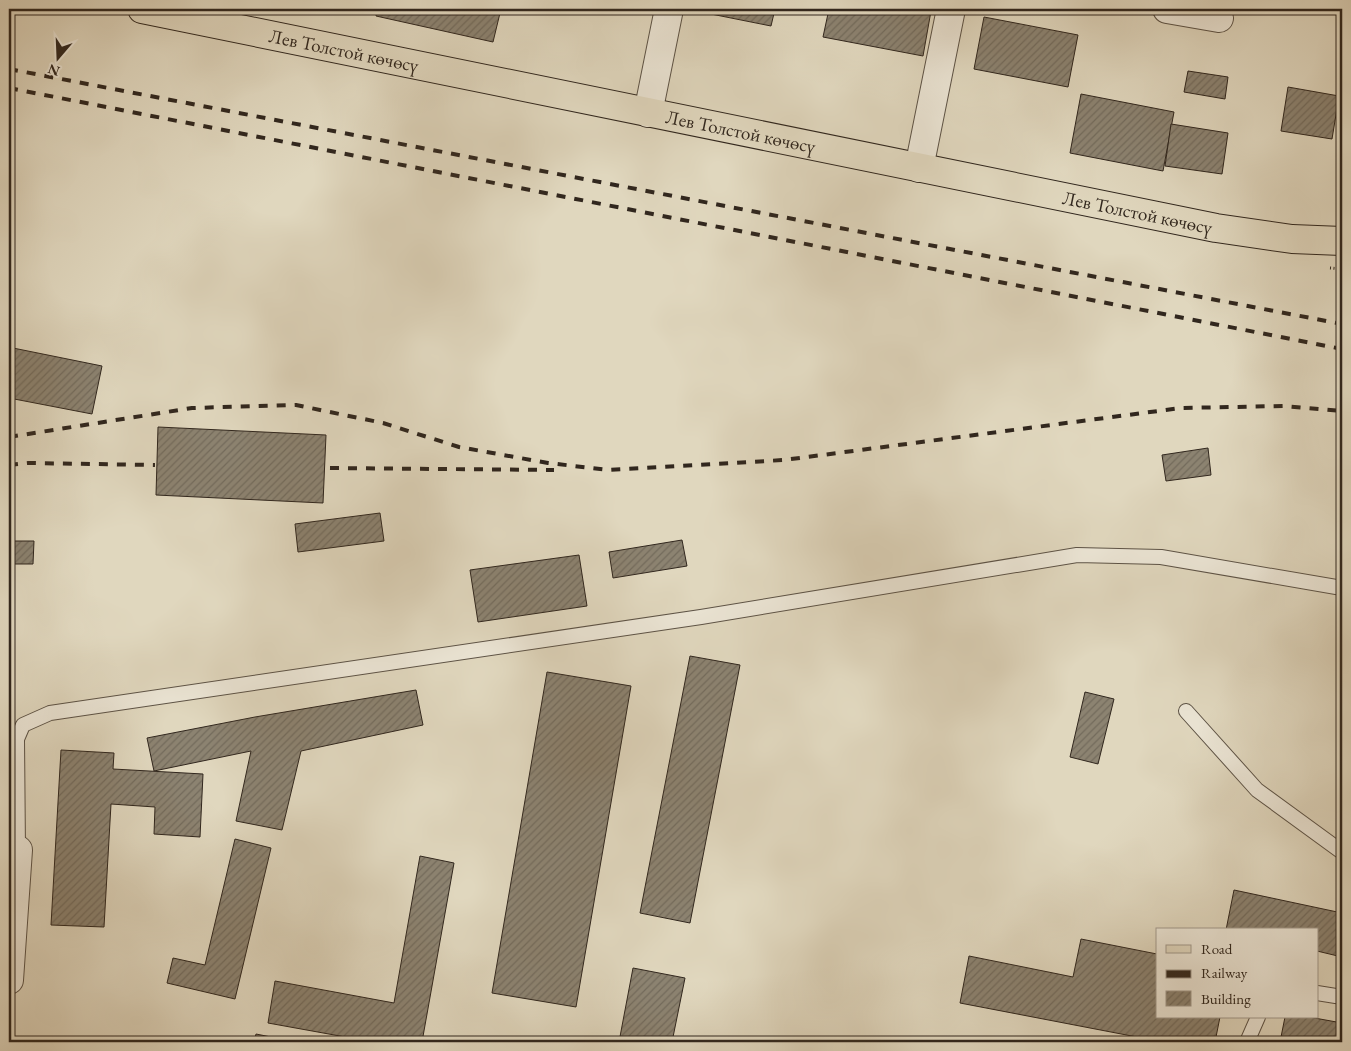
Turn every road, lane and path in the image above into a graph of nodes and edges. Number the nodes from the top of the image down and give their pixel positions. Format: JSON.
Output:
{"nodes":[{"id":1,"x":142,"y":9,"type":"edge"},
{"id":2,"x":669,"y":9,"type":"edge"},
{"id":3,"x":951,"y":9,"type":"edge"},
{"id":4,"x":1167,"y":9,"type":"edge"},
{"id":5,"x":1219,"y":18,"type":"dead end"},
{"id":6,"x":648,"y":113,"type":"junction"},
{"id":7,"x":919,"y":168,"type":"junction"},
{"id":8,"x":1342,"y":241,"type":"edge"},
{"id":9,"x":1342,"y":588,"type":"edge"},
{"id":10,"x":1186,"y":711,"type":"dead end"},
{"id":11,"x":13,"y":850,"type":"edge"},
{"id":12,"x":1342,"y":852,"type":"edge"},
{"id":13,"x":9,"y":980,"type":"edge"},
{"id":14,"x":1318,"y":993,"type":"edge"},
{"id":15,"x":1342,"y":997,"type":"edge"},
{"id":16,"x":1258,"y":1018,"type":"edge"},
{"id":17,"x":1247,"y":1042,"type":"edge"}],
"edges":[{"from":1,"to":6,"type":"main road","name":"Лев Толстой көчөсү"},
{"from":2,"to":6,"type":"street"},
{"from":3,"to":7,"type":"street"},
{"from":4,"to":5,"type":"street"},
{"from":6,"to":7,"type":"main road","name":"Лев Толстой көчөсү"},
{"from":7,"to":8,"type":"main road","name":"Лев Толстой көчөсү"},
{"from":9,"to":11,"type":"lane"},
{"from":10,"to":12,"type":"lane"},
{"from":11,"to":13,"type":"street"},
{"from":14,"to":15,"type":"lane"},
{"from":16,"to":17,"type":"lane"}]}
